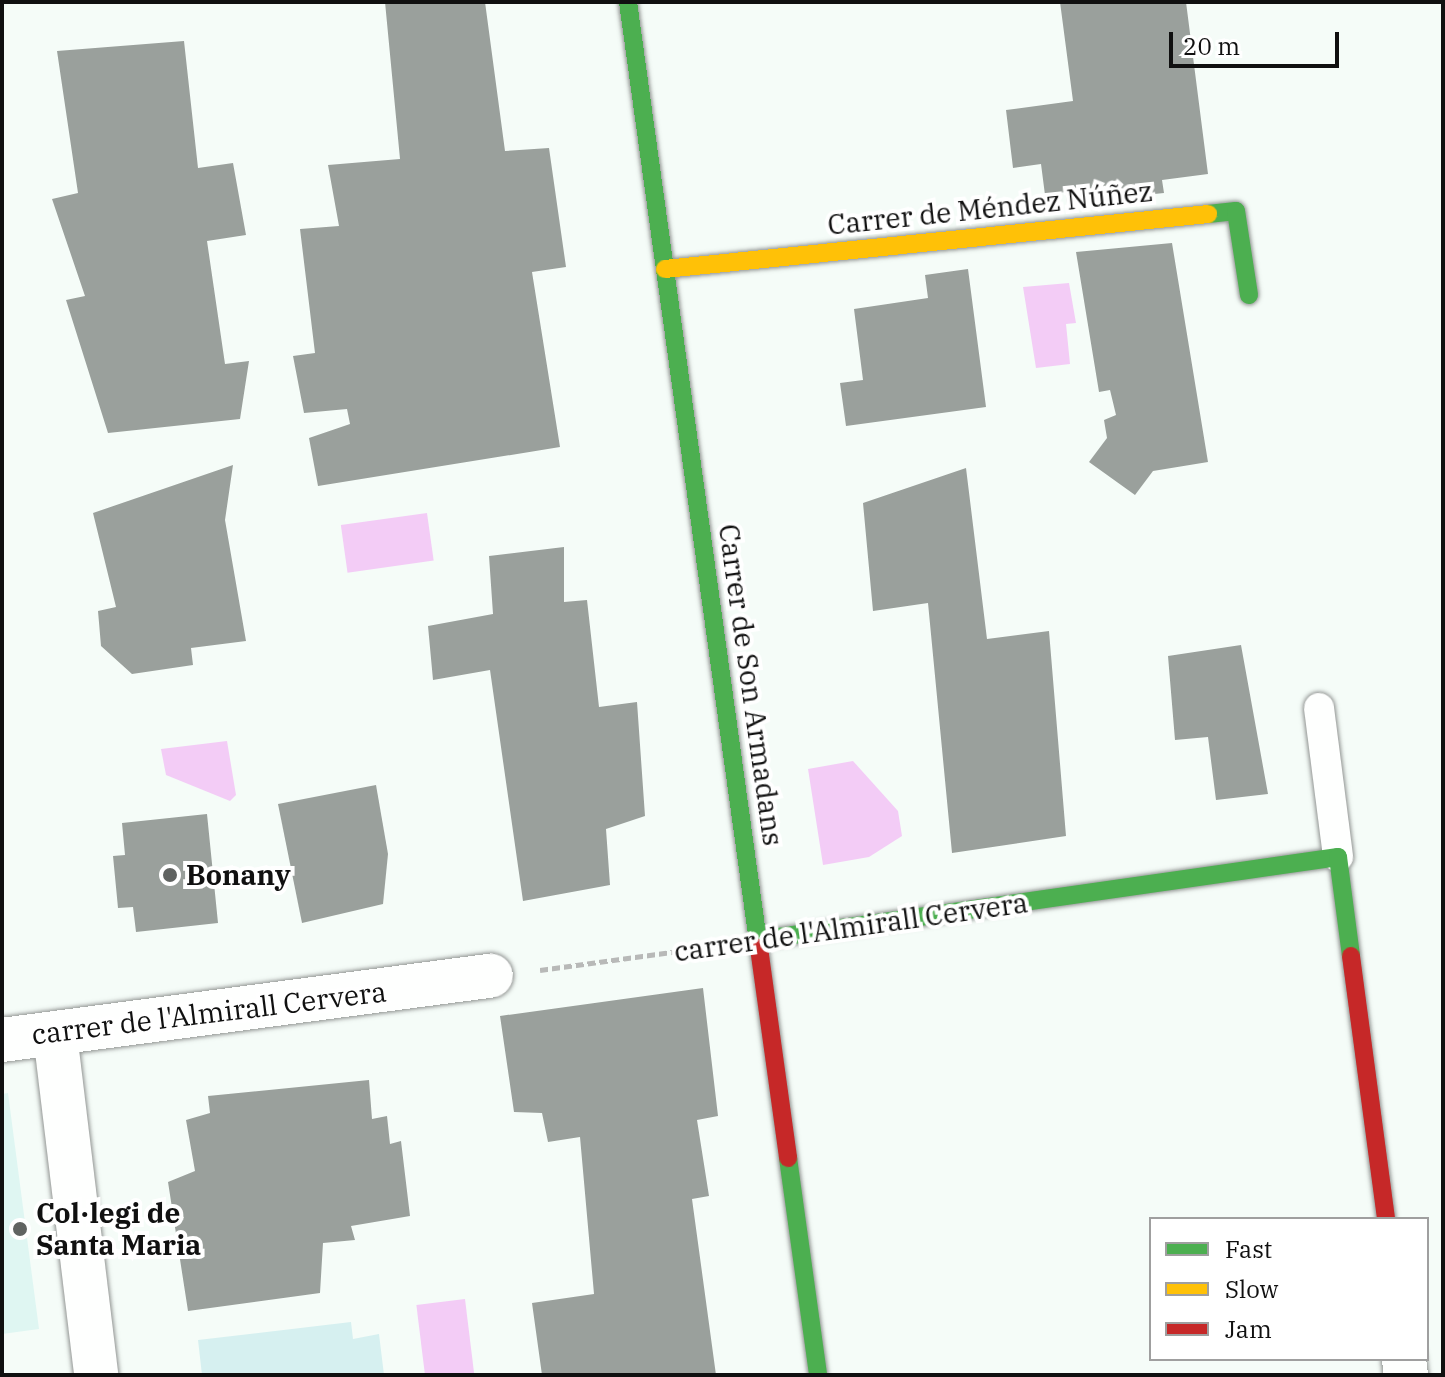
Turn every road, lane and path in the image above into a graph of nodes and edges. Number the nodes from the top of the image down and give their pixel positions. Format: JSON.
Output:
{"nodes":[{"id":1,"x":628,"y":2,"type":"edge"},
{"id":2,"x":665,"y":269,"type":"junction"},
{"id":3,"x":1249,"y":295,"type":"dead end"},
{"id":4,"x":1319,"y":708,"type":"dead end"},
{"id":5,"x":1338,"y":857,"type":"junction"},
{"id":6,"x":758,"y":940,"type":"junction"},
{"id":7,"x":491,"y":976,"type":"joint"},
{"id":8,"x":55,"y":1034,"type":"junction"},
{"id":9,"x":2,"y":1040,"type":"edge"},
{"id":10,"x":1386,"y":1217,"type":"edge"},
{"id":11,"x":96,"y":1375,"type":"edge"},
{"id":12,"x":818,"y":1375,"type":"edge"}],
"edges":[{"from":1,"to":2,"type":"street","name":"Carrer de Son Armadans"},
{"from":2,"to":3,"type":"street","name":"Carrer de Méndez Núñez"},
{"from":2,"to":6,"type":"street","name":"Carrer de Son Armadans"},
{"from":4,"to":5,"type":"lane"},
{"from":5,"to":6,"type":"street","name":"carrer de l'Almirall Cervera"},
{"from":5,"to":10,"type":"street"},
{"from":6,"to":7,"type":"path","name":"carrer de l'Almirall Cervera"},
{"from":6,"to":12,"type":"street","name":"Carrer de Son Armadans"},
{"from":7,"to":8,"type":"street","name":"carrer de l'Almirall Cervera"},
{"from":8,"to":9,"type":"street","name":"carrer de l'Almirall Cervera"},
{"from":8,"to":11,"type":"street"}]}
